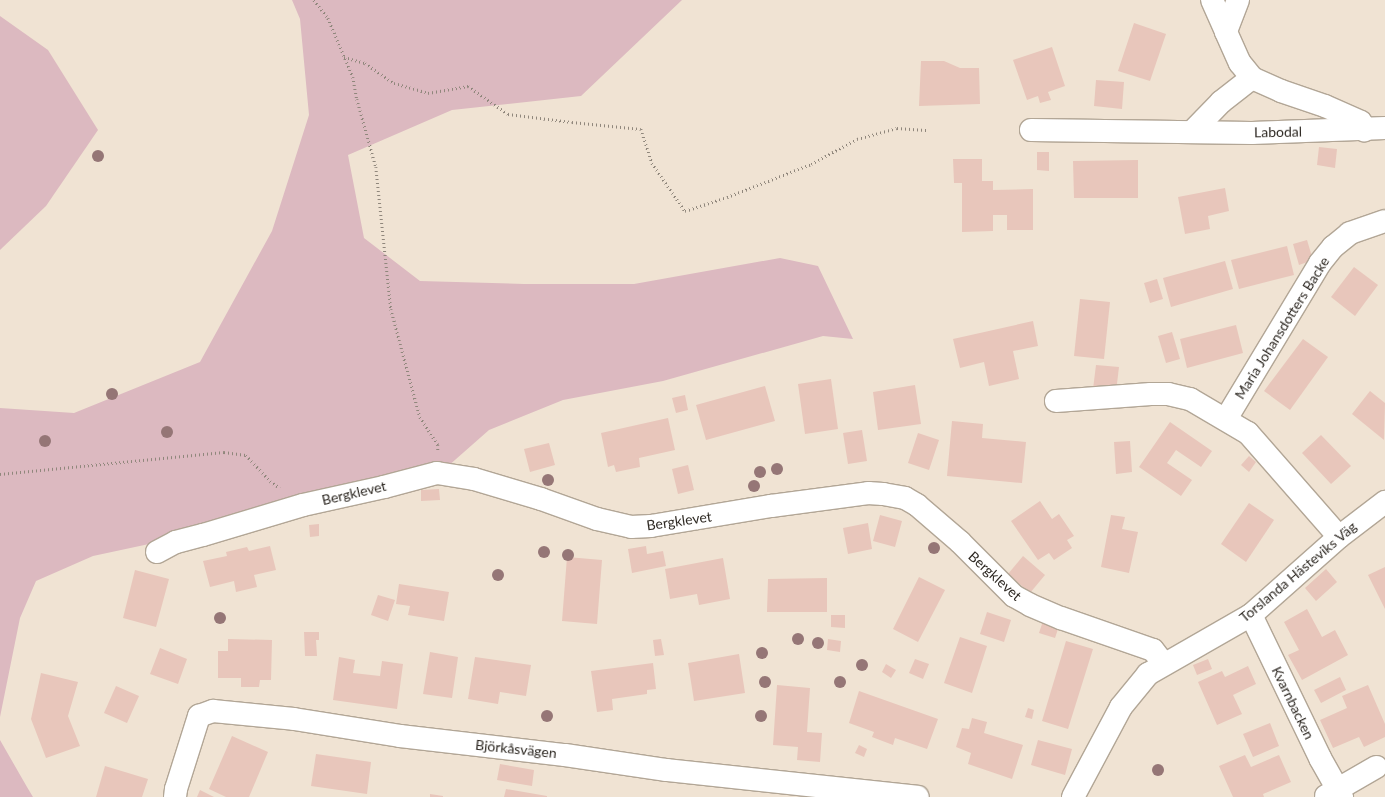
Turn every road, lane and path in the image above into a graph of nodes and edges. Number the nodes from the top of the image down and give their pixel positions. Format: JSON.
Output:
{"nodes":[{"id":1,"x":314,"y":0,"type":"edge"},
{"id":2,"x":1212,"y":0,"type":"edge"},
{"id":3,"x":1238,"y":0,"type":"edge"},
{"id":4,"x":1226,"y":32,"type":"junction"},
{"id":5,"x":344,"y":57,"type":"junction"},
{"id":6,"x":1252,"y":78,"type":"junction"},
{"id":7,"x":1374,"y":129,"type":"edge"},
{"id":8,"x":929,"y":130,"type":"dead end"},
{"id":9,"x":1031,"y":130,"type":"dead end"},
{"id":10,"x":1192,"y":132,"type":"junction"},
{"id":11,"x":1384,"y":222,"type":"edge"},
{"id":12,"x":1056,"y":401,"type":"dead end"},
{"id":13,"x":1226,"y":419,"type":"junction"},
{"id":14,"x":437,"y":472,"type":"junction"},
{"id":15,"x":0,"y":474,"type":"edge"},
{"id":16,"x":1385,"y":502,"type":"edge"},
{"id":17,"x":303,"y":505,"type":"junction"},
{"id":18,"x":1339,"y":537,"type":"junction"},
{"id":19,"x":156,"y":552,"type":"dead end"},
{"id":20,"x":1251,"y":615,"type":"junction"},
{"id":21,"x":1164,"y":664,"type":"junction"},
{"id":22,"x":1376,"y":768,"type":"dead end"},
{"id":23,"x":1335,"y":795,"type":"edge"},
{"id":24,"x":891,"y":796,"type":"edge"},
{"id":25,"x":175,"y":797,"type":"edge"},
{"id":26,"x":918,"y":797,"type":"edge"},
{"id":27,"x":1073,"y":797,"type":"edge"}],
"edges":[{"from":1,"to":5,"type":"path"},
{"from":2,"to":4,"type":"street","name":"Labodal"},
{"from":3,"to":4,"type":"street"},
{"from":4,"to":6,"type":"street","name":"Labodal"},
{"from":5,"to":8,"type":"path"},
{"from":5,"to":14,"type":"path"},
{"from":6,"to":7,"type":"street","name":"Labodal"},
{"from":6,"to":10,"type":"street"},
{"from":7,"to":10,"type":"street","name":"Labodal"},
{"from":9,"to":10,"type":"street","name":"Labodal"},
{"from":11,"to":13,"type":"street","name":"Maria Johansdotters Backe"},
{"from":12,"to":13,"type":"street"},
{"from":13,"to":18,"type":"street"},
{"from":14,"to":17,"type":"street","name":"Bergklevet"},
{"from":14,"to":21,"type":"street","name":"Bergklevet"},
{"from":15,"to":17,"type":"path"},
{"from":16,"to":18,"type":"street","name":"Torslanda Hästeviks Väg"},
{"from":17,"to":19,"type":"street","name":"Bergklevet"},
{"from":18,"to":20,"type":"street","name":"Torslanda Hästeviks Väg"},
{"from":20,"to":21,"type":"street","name":"Torslanda Hästeviks Väg"},
{"from":20,"to":23,"type":"street","name":"Kvarnbacken"},
{"from":21,"to":27,"type":"street","name":"Torslanda Hästeviks Väg"},
{"from":22,"to":23,"type":"street","name":"Kvarnbacken"},
{"from":24,"to":25,"type":"street","name":"Björkåsvägen"},
{"from":24,"to":26,"type":"street","name":"Björkåsvägen"}]}
